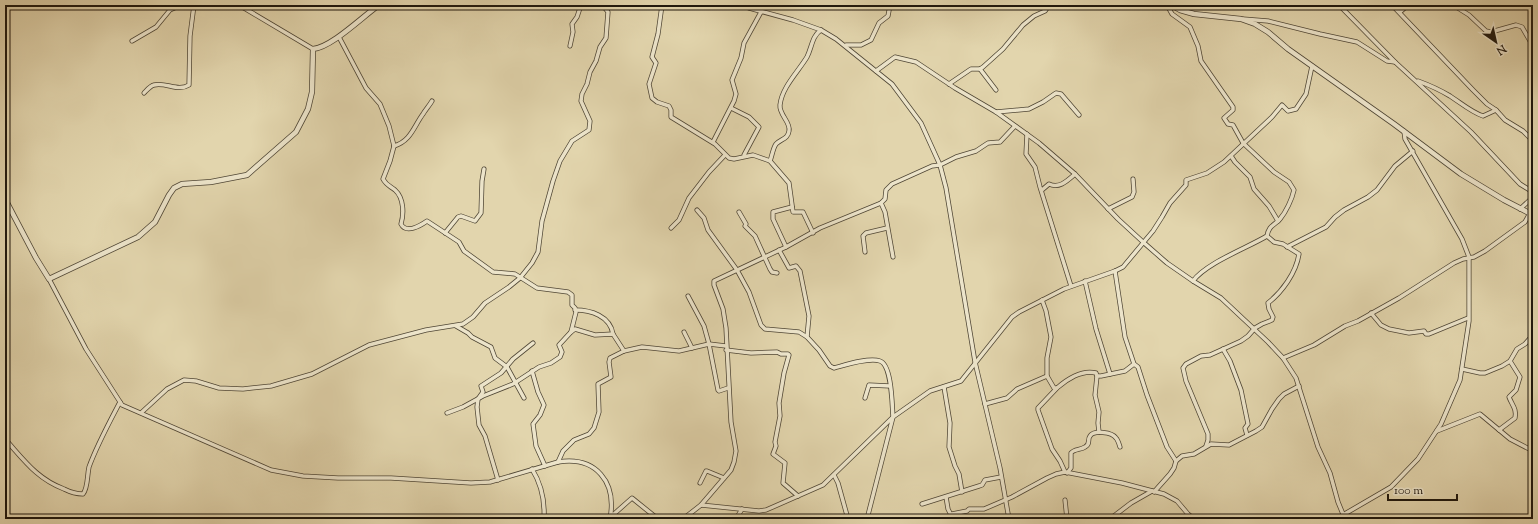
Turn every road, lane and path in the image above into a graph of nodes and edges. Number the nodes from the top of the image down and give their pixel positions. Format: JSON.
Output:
{"nodes":[{"id":1,"x":181,"y":5,"type":"edge"},
{"id":2,"x":194,"y":5,"type":"edge"},
{"id":3,"x":238,"y":5,"type":"edge"},
{"id":4,"x":379,"y":5,"type":"edge"},
{"id":5,"x":584,"y":5,"type":"edge"},
{"id":6,"x":593,"y":5,"type":"edge"},
{"id":7,"x":662,"y":5,"type":"edge"},
{"id":8,"x":744,"y":5,"type":"edge"},
{"id":9,"x":890,"y":5,"type":"edge"},
{"id":10,"x":1049,"y":5,"type":"edge"},
{"id":11,"x":1167,"y":5,"type":"edge"},
{"id":12,"x":1171,"y":5,"type":"edge"},
{"id":13,"x":1339,"y":5,"type":"edge"},
{"id":14,"x":1392,"y":5,"type":"edge"},
{"id":15,"x":1408,"y":5,"type":"edge"},
{"id":16,"x":1453,"y":5,"type":"edge"},
{"id":17,"x":762,"y":12,"type":"junction"},
{"id":18,"x":1400,"y":12,"type":"junction"},
{"id":19,"x":1241,"y":19,"type":"junction"},
{"id":20,"x":821,"y":30,"type":"junction"},
{"id":21,"x":339,"y":37,"type":"junction"},
{"id":22,"x":132,"y":41,"type":"dead end"},
{"id":23,"x":845,"y":45,"type":"junction"},
{"id":24,"x":570,"y":46,"type":"dead end"},
{"id":25,"x":1533,"y":46,"type":"edge"},
{"id":26,"x":313,"y":49,"type":"junction"},
{"id":27,"x":1395,"y":62,"type":"junction"},
{"id":28,"x":1312,"y":66,"type":"junction"},
{"id":29,"x":980,"y":68,"type":"junction"},
{"id":30,"x":876,"y":71,"type":"junction"},
{"id":31,"x":1416,"y":81,"type":"junction"},
{"id":32,"x":948,"y":84,"type":"junction"},
{"id":33,"x":996,"y":90,"type":"dead end"},
{"id":34,"x":144,"y":92,"type":"dead end"},
{"id":35,"x":432,"y":101,"type":"dead end"},
{"id":36,"x":731,"y":108,"type":"junction"},
{"id":37,"x":1496,"y":110,"type":"junction"},
{"id":38,"x":996,"y":112,"type":"junction"},
{"id":39,"x":1079,"y":115,"type":"dead end"},
{"id":40,"x":1015,"y":126,"type":"junction"},
{"id":41,"x":1404,"y":131,"type":"junction"},
{"id":42,"x":1027,"y":134,"type":"junction"},
{"id":43,"x":1533,"y":141,"type":"edge"},
{"id":44,"x":713,"y":142,"type":"junction"},
{"id":45,"x":1243,"y":143,"type":"junction"},
{"id":46,"x":394,"y":146,"type":"junction"},
{"id":47,"x":1413,"y":152,"type":"junction"},
{"id":48,"x":725,"y":155,"type":"junction"},
{"id":49,"x":745,"y":156,"type":"junction"},
{"id":50,"x":1231,"y":156,"type":"junction"},
{"id":51,"x":770,"y":161,"type":"junction"},
{"id":52,"x":940,"y":165,"type":"junction"},
{"id":53,"x":484,"y":170,"type":"dead end"},
{"id":54,"x":1075,"y":174,"type":"junction"},
{"id":55,"x":1133,"y":179,"type":"dead end"},
{"id":56,"x":1042,"y":190,"type":"junction"},
{"id":57,"x":1532,"y":190,"type":"edge"},
{"id":58,"x":5,"y":199,"type":"edge"},
{"id":59,"x":881,"y":203,"type":"junction"},
{"id":60,"x":792,"y":207,"type":"junction"},
{"id":61,"x":1108,"y":208,"type":"junction"},
{"id":62,"x":1520,"y":209,"type":"junction"},
{"id":63,"x":697,"y":210,"type":"dead end"},
{"id":64,"x":739,"y":212,"type":"dead end"},
{"id":65,"x":1531,"y":214,"type":"edge"},
{"id":66,"x":1278,"y":221,"type":"junction"},
{"id":67,"x":671,"y":228,"type":"dead end"},
{"id":68,"x":887,"y":228,"type":"junction"},
{"id":69,"x":445,"y":233,"type":"junction"},
{"id":70,"x":813,"y":233,"type":"junction"},
{"id":71,"x":1267,"y":236,"type":"junction"},
{"id":72,"x":1143,"y":242,"type":"junction"},
{"id":73,"x":786,"y":247,"type":"junction"},
{"id":74,"x":1287,"y":247,"type":"junction"},
{"id":75,"x":779,"y":250,"type":"junction"},
{"id":76,"x":865,"y":252,"type":"dead end"},
{"id":77,"x":893,"y":257,"type":"dead end"},
{"id":78,"x":1469,"y":257,"type":"junction"},
{"id":79,"x":764,"y":258,"type":"junction"},
{"id":80,"x":737,"y":270,"type":"junction"},
{"id":81,"x":1115,"y":271,"type":"junction"},
{"id":82,"x":777,"y":273,"type":"dead end"},
{"id":83,"x":520,"y":278,"type":"junction"},
{"id":84,"x":49,"y":279,"type":"junction"},
{"id":85,"x":1085,"y":281,"type":"junction"},
{"id":86,"x":1193,"y":281,"type":"junction"},
{"id":87,"x":1071,"y":286,"type":"junction"},
{"id":88,"x":688,"y":296,"type":"dead end"},
{"id":89,"x":1042,"y":300,"type":"junction"},
{"id":90,"x":575,"y":310,"type":"junction"},
{"id":91,"x":1371,"y":314,"type":"junction"},
{"id":92,"x":1468,"y":318,"type":"junction"},
{"id":93,"x":454,"y":326,"type":"junction"},
{"id":94,"x":1255,"y":329,"type":"junction"},
{"id":95,"x":571,"y":332,"type":"junction"},
{"id":96,"x":684,"y":332,"type":"dead end"},
{"id":97,"x":613,"y":334,"type":"junction"},
{"id":98,"x":1533,"y":335,"type":"edge"},
{"id":99,"x":807,"y":337,"type":"junction"},
{"id":100,"x":533,"y":343,"type":"dead end"},
{"id":101,"x":709,"y":344,"type":"junction"},
{"id":102,"x":692,"y":348,"type":"junction"},
{"id":103,"x":726,"y":348,"type":"junction"},
{"id":104,"x":1223,"y":349,"type":"junction"},
{"id":105,"x":624,"y":351,"type":"junction"},
{"id":106,"x":1283,"y":358,"type":"junction"},
{"id":107,"x":1510,"y":361,"type":"junction"},
{"id":108,"x":975,"y":362,"type":"junction"},
{"id":109,"x":1134,"y":364,"type":"junction"},
{"id":110,"x":508,"y":367,"type":"junction"},
{"id":111,"x":1462,"y":369,"type":"junction"},
{"id":112,"x":532,"y":372,"type":"junction"},
{"id":113,"x":1110,"y":374,"type":"junction"},
{"id":114,"x":1047,"y":376,"type":"junction"},
{"id":115,"x":1097,"y":376,"type":"junction"},
{"id":116,"x":515,"y":383,"type":"junction"},
{"id":117,"x":890,"y":386,"type":"junction"},
{"id":118,"x":1299,"y":386,"type":"junction"},
{"id":119,"x":944,"y":387,"type":"junction"},
{"id":120,"x":728,"y":388,"type":"junction"},
{"id":121,"x":1057,"y":388,"type":"junction"},
{"id":122,"x":524,"y":398,"type":"dead end"},
{"id":123,"x":865,"y":398,"type":"dead end"},
{"id":124,"x":478,"y":399,"type":"junction"},
{"id":125,"x":120,"y":402,"type":"junction"},
{"id":126,"x":985,"y":404,"type":"junction"},
{"id":127,"x":142,"y":412,"type":"junction"},
{"id":128,"x":447,"y":413,"type":"dead end"},
{"id":129,"x":893,"y":417,"type":"junction"},
{"id":130,"x":1499,"y":430,"type":"junction"},
{"id":131,"x":1436,"y":431,"type":"junction"},
{"id":132,"x":1099,"y":432,"type":"junction"},
{"id":133,"x":1247,"y":435,"type":"junction"},
{"id":134,"x":5,"y":439,"type":"edge"},
{"id":135,"x":1206,"y":446,"type":"junction"},
{"id":136,"x":1120,"y":447,"type":"dead end"},
{"id":137,"x":1533,"y":451,"type":"edge"},
{"id":138,"x":1176,"y":461,"type":"junction"},
{"id":139,"x":558,"y":462,"type":"junction"},
{"id":140,"x":545,"y":466,"type":"junction"},
{"id":141,"x":532,"y":469,"type":"junction"},
{"id":142,"x":1066,"y":472,"type":"junction"},
{"id":143,"x":834,"y":475,"type":"junction"},
{"id":144,"x":1001,"y":477,"type":"junction"},
{"id":145,"x":724,"y":478,"type":"junction"},
{"id":146,"x":498,"y":480,"type":"junction"},
{"id":147,"x":700,"y":482,"type":"dead end"},
{"id":148,"x":1153,"y":491,"type":"junction"},
{"id":149,"x":962,"y":492,"type":"junction"},
{"id":150,"x":798,"y":496,"type":"junction"},
{"id":151,"x":946,"y":497,"type":"junction"},
{"id":152,"x":1005,"y":499,"type":"junction"},
{"id":153,"x":1065,"y":500,"type":"dead end"},
{"id":154,"x":922,"y":504,"type":"dead end"},
{"id":155,"x":701,"y":505,"type":"junction"},
{"id":156,"x":742,"y":509,"type":"junction"},
{"id":157,"x":1344,"y":514,"type":"junction"},
{"id":158,"x":611,"y":517,"type":"edge"},
{"id":159,"x":951,"y":517,"type":"edge"},
{"id":160,"x":544,"y":519,"type":"edge"},
{"id":161,"x":658,"y":519,"type":"edge"},
{"id":162,"x":683,"y":519,"type":"edge"},
{"id":163,"x":736,"y":519,"type":"edge"},
{"id":164,"x":848,"y":519,"type":"edge"},
{"id":165,"x":867,"y":519,"type":"edge"},
{"id":166,"x":1009,"y":519,"type":"edge"},
{"id":167,"x":1067,"y":519,"type":"edge"},
{"id":168,"x":1110,"y":519,"type":"edge"},
{"id":169,"x":1194,"y":519,"type":"edge"},
{"id":170,"x":1336,"y":519,"type":"edge"},
{"id":171,"x":1345,"y":519,"type":"edge"}],
"edges":[{"from":1,"to":22,"type":"street"},
{"from":2,"to":34,"type":"street"},
{"from":3,"to":26,"type":"street"},
{"from":4,"to":21,"type":"street"},
{"from":5,"to":24,"type":"street"},
{"from":6,"to":83,"type":"street"},
{"from":7,"to":44,"type":"street"},
{"from":8,"to":17,"type":"street"},
{"from":9,"to":23,"type":"street"},
{"from":10,"to":29,"type":"street"},
{"from":11,"to":45,"type":"street"},
{"from":12,"to":19,"type":"street"},
{"from":13,"to":27,"type":"street"},
{"from":14,"to":18,"type":"street"},
{"from":15,"to":18,"type":"street"},
{"from":16,"to":25,"type":"street"},
{"from":17,"to":20,"type":"street"},
{"from":17,"to":36,"type":"street"},
{"from":18,"to":37,"type":"street"},
{"from":19,"to":27,"type":"street"},
{"from":19,"to":28,"type":"street"},
{"from":20,"to":23,"type":"street"},
{"from":20,"to":51,"type":"street"},
{"from":21,"to":26,"type":"street"},
{"from":21,"to":46,"type":"street"},
{"from":23,"to":30,"type":"street"},
{"from":26,"to":84,"type":"street"},
{"from":27,"to":31,"type":"street"},
{"from":28,"to":41,"type":"street"},
{"from":28,"to":45,"type":"street"},
{"from":29,"to":32,"type":"street"},
{"from":29,"to":33,"type":"street"},
{"from":30,"to":32,"type":"street"},
{"from":30,"to":52,"type":"street"},
{"from":31,"to":37,"type":"street"},
{"from":31,"to":57,"type":"street"},
{"from":32,"to":38,"type":"street"},
{"from":35,"to":46,"type":"street"},
{"from":36,"to":44,"type":"street"},
{"from":36,"to":49,"type":"street"},
{"from":37,"to":43,"type":"street"},
{"from":38,"to":39,"type":"street"},
{"from":38,"to":40,"type":"street"},
{"from":40,"to":42,"type":"street"},
{"from":40,"to":52,"type":"street"},
{"from":41,"to":47,"type":"street"},
{"from":41,"to":62,"type":"street"},
{"from":42,"to":54,"type":"street"},
{"from":42,"to":56,"type":"street"},
{"from":44,"to":48,"type":"street"},
{"from":45,"to":50,"type":"street"},
{"from":45,"to":66,"type":"street"},
{"from":46,"to":69,"type":"street"},
{"from":47,"to":74,"type":"street"},
{"from":47,"to":78,"type":"street"},
{"from":48,"to":49,"type":"street"},
{"from":48,"to":67,"type":"street"},
{"from":49,"to":51,"type":"street"},
{"from":50,"to":66,"type":"street"},
{"from":50,"to":72,"type":"street"},
{"from":51,"to":60,"type":"street"},
{"from":52,"to":59,"type":"street"},
{"from":52,"to":108,"type":"street"},
{"from":53,"to":69,"type":"street"},
{"from":54,"to":56,"type":"street"},
{"from":54,"to":61,"type":"street"},
{"from":55,"to":61,"type":"street"},
{"from":56,"to":87,"type":"street"},
{"from":57,"to":62,"type":"street"},
{"from":58,"to":84,"type":"street"},
{"from":59,"to":68,"type":"street"},
{"from":59,"to":70,"type":"street"},
{"from":60,"to":70,"type":"street"},
{"from":60,"to":73,"type":"street"},
{"from":61,"to":72,"type":"street"},
{"from":62,"to":65,"type":"street"},
{"from":63,"to":80,"type":"street"},
{"from":64,"to":79,"type":"street"},
{"from":65,"to":78,"type":"street"},
{"from":66,"to":71,"type":"street"},
{"from":68,"to":76,"type":"street"},
{"from":68,"to":77,"type":"street"},
{"from":69,"to":83,"type":"street"},
{"from":70,"to":73,"type":"street"},
{"from":71,"to":74,"type":"street"},
{"from":71,"to":86,"type":"street"},
{"from":72,"to":81,"type":"street"},
{"from":72,"to":86,"type":"street"},
{"from":73,"to":75,"type":"street"},
{"from":74,"to":94,"type":"street"},
{"from":75,"to":79,"type":"street"},
{"from":75,"to":99,"type":"street"},
{"from":78,"to":91,"type":"street"},
{"from":78,"to":92,"type":"street"},
{"from":79,"to":80,"type":"street"},
{"from":79,"to":82,"type":"street"},
{"from":80,"to":99,"type":"street"},
{"from":80,"to":103,"type":"street"},
{"from":81,"to":85,"type":"street"},
{"from":81,"to":109,"type":"street"},
{"from":83,"to":90,"type":"street"},
{"from":83,"to":93,"type":"street"},
{"from":84,"to":125,"type":"street"},
{"from":85,"to":87,"type":"street"},
{"from":85,"to":113,"type":"street"},
{"from":86,"to":94,"type":"street"},
{"from":87,"to":89,"type":"street"},
{"from":88,"to":101,"type":"street"},
{"from":89,"to":108,"type":"street"},
{"from":89,"to":114,"type":"street"},
{"from":90,"to":95,"type":"street"},
{"from":90,"to":97,"type":"street"},
{"from":91,"to":92,"type":"street"},
{"from":91,"to":106,"type":"street"},
{"from":92,"to":111,"type":"street"},
{"from":93,"to":110,"type":"street"},
{"from":93,"to":127,"type":"street"},
{"from":94,"to":104,"type":"street"},
{"from":94,"to":106,"type":"street"},
{"from":95,"to":97,"type":"street"},
{"from":95,"to":112,"type":"street"},
{"from":96,"to":102,"type":"street"},
{"from":97,"to":105,"type":"street"},
{"from":98,"to":107,"type":"street"},
{"from":99,"to":117,"type":"street"},
{"from":100,"to":110,"type":"street"},
{"from":101,"to":102,"type":"street"},
{"from":101,"to":103,"type":"street"},
{"from":101,"to":120,"type":"street"},
{"from":102,"to":105,"type":"street"},
{"from":103,"to":120,"type":"street"},
{"from":103,"to":150,"type":"street"},
{"from":104,"to":133,"type":"street"},
{"from":104,"to":135,"type":"street"},
{"from":105,"to":139,"type":"street"},
{"from":106,"to":118,"type":"street"},
{"from":107,"to":111,"type":"street"},
{"from":107,"to":130,"type":"street"},
{"from":108,"to":119,"type":"street"},
{"from":108,"to":126,"type":"street"},
{"from":109,"to":113,"type":"street"},
{"from":109,"to":138,"type":"street"},
{"from":110,"to":116,"type":"street"},
{"from":110,"to":124,"type":"street"},
{"from":111,"to":131,"type":"street"},
{"from":112,"to":116,"type":"street"},
{"from":112,"to":140,"type":"street"},
{"from":113,"to":115,"type":"street"},
{"from":114,"to":121,"type":"street"},
{"from":114,"to":126,"type":"street"},
{"from":115,"to":121,"type":"street"},
{"from":115,"to":132,"type":"street"},
{"from":116,"to":122,"type":"street"},
{"from":116,"to":124,"type":"street"},
{"from":117,"to":123,"type":"street"},
{"from":117,"to":129,"type":"street"},
{"from":118,"to":133,"type":"street"},
{"from":118,"to":157,"type":"street"},
{"from":119,"to":129,"type":"street"},
{"from":119,"to":149,"type":"street"},
{"from":120,"to":145,"type":"street"},
{"from":121,"to":142,"type":"street"},
{"from":124,"to":128,"type":"street"},
{"from":124,"to":146,"type":"street"},
{"from":125,"to":127,"type":"street"},
{"from":125,"to":134,"type":"street"},
{"from":126,"to":144,"type":"street"},
{"from":127,"to":146,"type":"street"},
{"from":129,"to":143,"type":"street"},
{"from":129,"to":165,"type":"street"},
{"from":130,"to":131,"type":"street"},
{"from":130,"to":137,"type":"street"},
{"from":131,"to":157,"type":"street"},
{"from":132,"to":136,"type":"street"},
{"from":132,"to":142,"type":"street"},
{"from":133,"to":135,"type":"street"},
{"from":135,"to":138,"type":"street"},
{"from":138,"to":148,"type":"street"},
{"from":139,"to":140,"type":"street"},
{"from":139,"to":158,"type":"street"},
{"from":140,"to":141,"type":"street"},
{"from":141,"to":146,"type":"street"},
{"from":141,"to":160,"type":"street"},
{"from":142,"to":148,"type":"street"},
{"from":142,"to":152,"type":"street"},
{"from":143,"to":150,"type":"street"},
{"from":143,"to":164,"type":"street"},
{"from":144,"to":149,"type":"street"},
{"from":144,"to":152,"type":"street"},
{"from":145,"to":147,"type":"street"},
{"from":145,"to":155,"type":"street"},
{"from":148,"to":168,"type":"street"},
{"from":148,"to":169,"type":"street"},
{"from":149,"to":151,"type":"street"},
{"from":150,"to":156,"type":"street"},
{"from":151,"to":154,"type":"street"},
{"from":151,"to":159,"type":"street"},
{"from":152,"to":159,"type":"street"},
{"from":152,"to":166,"type":"street"},
{"from":153,"to":167,"type":"street"},
{"from":155,"to":156,"type":"street"},
{"from":155,"to":162,"type":"street"},
{"from":156,"to":163,"type":"street"},
{"from":157,"to":170,"type":"street"},
{"from":157,"to":171,"type":"street"},
{"from":158,"to":161,"type":"street"}]}
